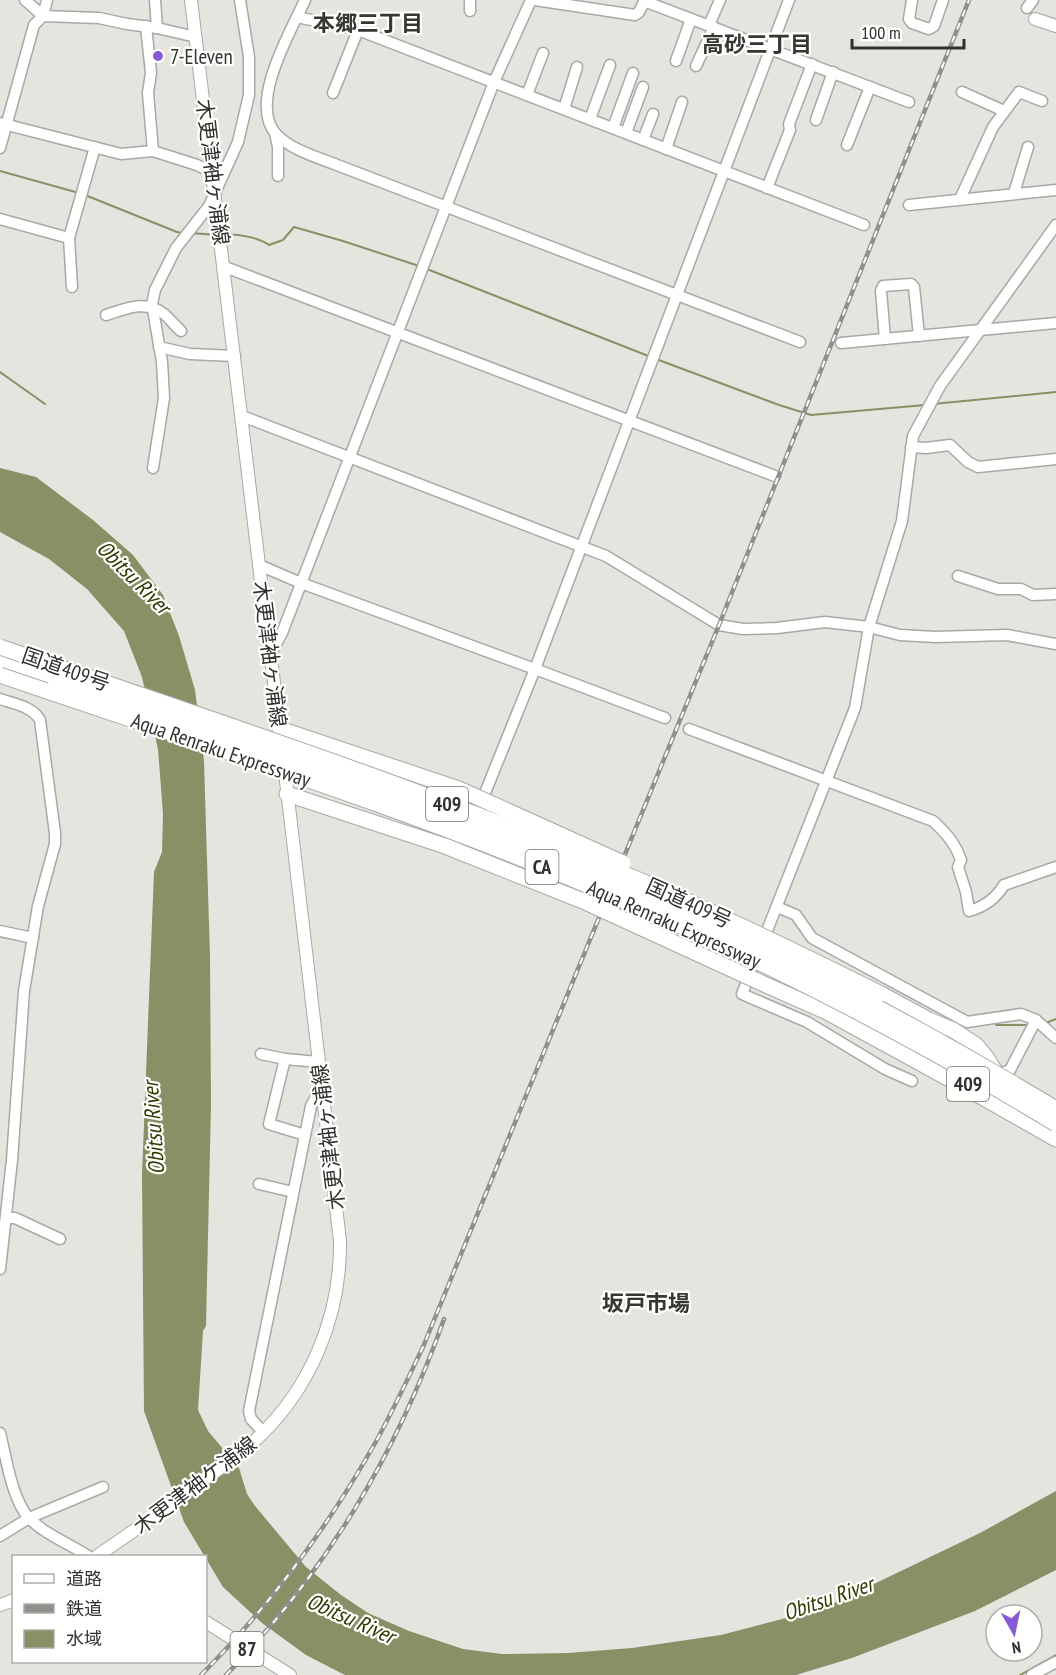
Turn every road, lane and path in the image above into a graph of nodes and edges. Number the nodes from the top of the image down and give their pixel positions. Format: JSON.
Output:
{"nodes":[{"id":1,"x":25,"y":0,"type":"edge"},
{"id":2,"x":47,"y":0,"type":"edge"},
{"id":3,"x":155,"y":0,"type":"edge"},
{"id":4,"x":191,"y":0,"type":"edge"},
{"id":5,"x":240,"y":0,"type":"edge"},
{"id":6,"x":305,"y":0,"type":"edge"},
{"id":7,"x":533,"y":0,"type":"edge"},
{"id":8,"x":720,"y":0,"type":"edge"},
{"id":9,"x":789,"y":0,"type":"edge"},
{"id":10,"x":912,"y":0,"type":"edge"},
{"id":11,"x":943,"y":0,"type":"edge"},
{"id":12,"x":645,"y":1,"type":"edge"},
{"id":13,"x":43,"y":15,"type":"junction"},
{"id":14,"x":297,"y":17,"type":"junction"},
{"id":15,"x":691,"y":19,"type":"junction"},
{"id":16,"x":1035,"y":19,"type":"dead end"},
{"id":17,"x":146,"y":26,"type":"junction"},
{"id":18,"x":712,"y":26,"type":"junction"},
{"id":19,"x":1056,"y":26,"type":"edge"},
{"id":20,"x":157,"y":28,"type":"junction"},
{"id":21,"x":358,"y":30,"type":"junction"},
{"id":22,"x":196,"y":37,"type":"junction"},
{"id":23,"x":771,"y":48,"type":"junction"},
{"id":24,"x":543,"y":53,"type":"dead end"},
{"id":25,"x":676,"y":61,"type":"dead end"},
{"id":26,"x":812,"y":64,"type":"junction"},
{"id":27,"x":610,"y":65,"type":"dead end"},
{"id":28,"x":696,"y":66,"type":"dead end"},
{"id":29,"x":577,"y":67,"type":"dead end"},
{"id":30,"x":833,"y":72,"type":"junction"},
{"id":31,"x":633,"y":73,"type":"dead end"},
{"id":32,"x":494,"y":82,"type":"junction"},
{"id":33,"x":643,"y":87,"type":"dead end"},
{"id":34,"x":870,"y":87,"type":"junction"},
{"id":35,"x":962,"y":92,"type":"dead end"},
{"id":36,"x":333,"y":93,"type":"dead end"},
{"id":37,"x":527,"y":95,"type":"junction"},
{"id":38,"x":1042,"y":101,"type":"dead end"},
{"id":39,"x":682,"y":102,"type":"dead end"},
{"id":40,"x":909,"y":102,"type":"dead end"},
{"id":41,"x":564,"y":109,"type":"junction"},
{"id":42,"x":246,"y":111,"type":"junction"},
{"id":43,"x":1004,"y":111,"type":"junction"},
{"id":44,"x":653,"y":114,"type":"dead end"},
{"id":45,"x":267,"y":115,"type":"junction"},
{"id":46,"x":590,"y":119,"type":"junction"},
{"id":47,"x":816,"y":120,"type":"dead end"},
{"id":48,"x":3,"y":124,"type":"edge"},
{"id":49,"x":613,"y":128,"type":"junction"},
{"id":50,"x":275,"y":133,"type":"junction"},
{"id":51,"x":626,"y":133,"type":"junction"},
{"id":52,"x":643,"y":140,"type":"junction"},
{"id":53,"x":846,"y":145,"type":"dead end"},
{"id":54,"x":95,"y":147,"type":"junction"},
{"id":55,"x":1028,"y":147,"type":"dead end"},
{"id":56,"x":0,"y":148,"type":"edge"},
{"id":57,"x":666,"y":148,"type":"junction"},
{"id":58,"x":153,"y":151,"type":"junction"},
{"id":59,"x":724,"y":171,"type":"junction"},
{"id":60,"x":213,"y":173,"type":"junction"},
{"id":61,"x":278,"y":176,"type":"dead end"},
{"id":62,"x":766,"y":188,"type":"junction"},
{"id":63,"x":1056,"y":190,"type":"edge"},
{"id":64,"x":1014,"y":193,"type":"junction"},
{"id":65,"x":215,"y":194,"type":"junction"},
{"id":66,"x":960,"y":199,"type":"junction"},
{"id":67,"x":909,"y":205,"type":"dead end"},
{"id":68,"x":447,"y":208,"type":"junction"},
{"id":69,"x":0,"y":219,"type":"edge"},
{"id":70,"x":864,"y":225,"type":"dead end"},
{"id":71,"x":1056,"y":225,"type":"edge"},
{"id":72,"x":69,"y":238,"type":"junction"},
{"id":73,"x":225,"y":267,"type":"junction"},
{"id":74,"x":72,"y":287,"type":"dead end"},
{"id":75,"x":676,"y":295,"type":"junction"},
{"id":76,"x":152,"y":307,"type":"junction"},
{"id":77,"x":106,"y":315,"type":"dead end"},
{"id":78,"x":1056,"y":323,"type":"edge"},
{"id":79,"x":980,"y":330,"type":"junction"},
{"id":80,"x":181,"y":331,"type":"dead end"},
{"id":81,"x":398,"y":333,"type":"junction"},
{"id":82,"x":919,"y":336,"type":"junction"},
{"id":83,"x":885,"y":339,"type":"junction"},
{"id":84,"x":800,"y":342,"type":"dead end"},
{"id":85,"x":841,"y":343,"type":"dead end"},
{"id":86,"x":159,"y":348,"type":"junction"},
{"id":87,"x":235,"y":356,"type":"junction"},
{"id":88,"x":242,"y":416,"type":"junction"},
{"id":89,"x":628,"y":420,"type":"junction"},
{"id":90,"x":911,"y":447,"type":"junction"},
{"id":91,"x":350,"y":458,"type":"junction"},
{"id":92,"x":1056,"y":459,"type":"edge"},
{"id":93,"x":153,"y":468,"type":"dead end"},
{"id":94,"x":774,"y":476,"type":"dead end"},
{"id":95,"x":580,"y":545,"type":"junction"},
{"id":96,"x":259,"y":565,"type":"junction"},
{"id":97,"x":958,"y":576,"type":"dead end"},
{"id":98,"x":301,"y":583,"type":"junction"},
{"id":99,"x":1056,"y":594,"type":"edge"},
{"id":100,"x":869,"y":627,"type":"junction"},
{"id":101,"x":1056,"y":644,"type":"edge"},
{"id":102,"x":0,"y":647,"type":"edge"},
{"id":103,"x":270,"y":655,"type":"junction"},
{"id":104,"x":0,"y":661,"type":"edge"},
{"id":105,"x":535,"y":669,"type":"junction"},
{"id":106,"x":0,"y":675,"type":"edge"},
{"id":107,"x":0,"y":699,"type":"edge"},
{"id":108,"x":665,"y":718,"type":"dead end"},
{"id":109,"x":280,"y":729,"type":"junction"},
{"id":110,"x":689,"y":729,"type":"dead end"},
{"id":111,"x":826,"y":781,"type":"junction"},
{"id":112,"x":484,"y":793,"type":"dead end"},
{"id":113,"x":287,"y":794,"type":"junction"},
{"id":114,"x":1056,"y":867,"type":"edge"},
{"id":115,"x":777,"y":907,"type":"junction"},
{"id":116,"x":0,"y":931,"type":"edge"},
{"id":117,"x":33,"y":938,"type":"junction"},
{"id":118,"x":786,"y":947,"type":"junction"},
{"id":119,"x":930,"y":1020,"type":"junction"},
{"id":120,"x":1036,"y":1020,"type":"junction"},
{"id":121,"x":1056,"y":1038,"type":"edge"},
{"id":122,"x":261,"y":1054,"type":"dead end"},
{"id":123,"x":285,"y":1059,"type":"junction"},
{"id":124,"x":319,"y":1062,"type":"junction"},
{"id":125,"x":996,"y":1072,"type":"junction"},
{"id":126,"x":912,"y":1081,"type":"dead end"},
{"id":127,"x":322,"y":1086,"type":"junction"},
{"id":128,"x":977,"y":1094,"type":"junction"},
{"id":129,"x":1056,"y":1109,"type":"edge"},
{"id":130,"x":1033,"y":1124,"type":"junction"},
{"id":131,"x":1056,"y":1124,"type":"edge"},
{"id":132,"x":305,"y":1135,"type":"junction"},
{"id":133,"x":1056,"y":1139,"type":"edge"},
{"id":134,"x":259,"y":1184,"type":"dead end"},
{"id":135,"x":293,"y":1192,"type":"junction"},
{"id":136,"x":6,"y":1218,"type":"junction"},
{"id":137,"x":60,"y":1239,"type":"dead end"},
{"id":138,"x":0,"y":1269,"type":"edge"},
{"id":139,"x":264,"y":1432,"type":"junction"},
{"id":140,"x":0,"y":1433,"type":"edge"},
{"id":141,"x":4,"y":1471,"type":"edge"},
{"id":142,"x":103,"y":1487,"type":"dead end"},
{"id":143,"x":29,"y":1518,"type":"junction"},
{"id":144,"x":0,"y":1536,"type":"edge"},
{"id":145,"x":85,"y":1555,"type":"edge"},
{"id":146,"x":100,"y":1555,"type":"edge"},
{"id":147,"x":207,"y":1623,"type":"edge"},
{"id":148,"x":1056,"y":1662,"type":"edge"},
{"id":149,"x":290,"y":1675,"type":"edge"},
{"id":150,"x":1032,"y":1675,"type":"edge"}],
"edges":[{"from":1,"to":13,"type":"street"},
{"from":2,"to":13,"type":"street"},
{"from":3,"to":20,"type":"street"},
{"from":4,"to":22,"type":"main road","name":"木更津袖ヶ浦線"},
{"from":5,"to":42,"type":"street"},
{"from":6,"to":14,"type":"street"},
{"from":7,"to":12,"type":"street"},
{"from":7,"to":32,"type":"street"},
{"from":8,"to":18,"type":"street"},
{"from":9,"to":23,"type":"street"},
{"from":10,"to":11,"type":"street"},
{"from":12,"to":15,"type":"street"},
{"from":13,"to":17,"type":"street"},
{"from":13,"to":48,"type":"street"},
{"from":14,"to":21,"type":"street"},
{"from":14,"to":45,"type":"street"},
{"from":15,"to":18,"type":"street"},
{"from":15,"to":25,"type":"street"},
{"from":16,"to":19,"type":"main road"},
{"from":17,"to":20,"type":"street"},
{"from":17,"to":58,"type":"street"},
{"from":18,"to":23,"type":"street"},
{"from":18,"to":28,"type":"street"},
{"from":20,"to":22,"type":"street"},
{"from":21,"to":32,"type":"street"},
{"from":21,"to":36,"type":"street"},
{"from":22,"to":60,"type":"main road","name":"木更津袖ヶ浦線"},
{"from":23,"to":26,"type":"street"},
{"from":23,"to":59,"type":"street"},
{"from":24,"to":37,"type":"street"},
{"from":26,"to":30,"type":"street"},
{"from":26,"to":62,"type":"street"},
{"from":27,"to":46,"type":"street"},
{"from":29,"to":41,"type":"street"},
{"from":30,"to":34,"type":"street"},
{"from":30,"to":47,"type":"street"},
{"from":31,"to":49,"type":"street"},
{"from":32,"to":37,"type":"street"},
{"from":32,"to":68,"type":"street"},
{"from":33,"to":51,"type":"street"},
{"from":34,"to":40,"type":"street"},
{"from":34,"to":53,"type":"street"},
{"from":35,"to":43,"type":"street"},
{"from":37,"to":41,"type":"street"},
{"from":38,"to":43,"type":"street"},
{"from":39,"to":57,"type":"street"},
{"from":41,"to":46,"type":"street"},
{"from":42,"to":45,"type":"street"},
{"from":42,"to":65,"type":"street"},
{"from":43,"to":66,"type":"street"},
{"from":44,"to":52,"type":"street"},
{"from":45,"to":50,"type":"street"},
{"from":46,"to":49,"type":"street"},
{"from":48,"to":54,"type":"street"},
{"from":48,"to":56,"type":"street"},
{"from":49,"to":51,"type":"street"},
{"from":50,"to":61,"type":"street"},
{"from":50,"to":68,"type":"street"},
{"from":51,"to":52,"type":"street"},
{"from":52,"to":57,"type":"street"},
{"from":54,"to":58,"type":"street"},
{"from":54,"to":72,"type":"street"},
{"from":55,"to":64,"type":"street"},
{"from":57,"to":59,"type":"street"},
{"from":58,"to":60,"type":"street"},
{"from":59,"to":62,"type":"street"},
{"from":59,"to":75,"type":"street"},
{"from":60,"to":65,"type":"main road","name":"木更津袖ヶ浦線"},
{"from":62,"to":70,"type":"street"},
{"from":63,"to":64,"type":"street"},
{"from":64,"to":66,"type":"street"},
{"from":65,"to":73,"type":"main road","name":"木更津袖ヶ浦線"},
{"from":65,"to":76,"type":"street"},
{"from":66,"to":67,"type":"street"},
{"from":68,"to":75,"type":"street"},
{"from":68,"to":81,"type":"street"},
{"from":69,"to":72,"type":"street"},
{"from":71,"to":79,"type":"street"},
{"from":72,"to":74,"type":"street"},
{"from":73,"to":81,"type":"street"},
{"from":73,"to":87,"type":"main road","name":"木更津袖ヶ浦線"},
{"from":75,"to":84,"type":"street"},
{"from":75,"to":89,"type":"street"},
{"from":76,"to":77,"type":"street"},
{"from":76,"to":80,"type":"street"},
{"from":76,"to":86,"type":"street"},
{"from":78,"to":79,"type":"street"},
{"from":79,"to":82,"type":"street"},
{"from":79,"to":90,"type":"street"},
{"from":81,"to":89,"type":"street"},
{"from":81,"to":91,"type":"street"},
{"from":82,"to":83,"type":"street"},
{"from":82,"to":83,"type":"street"},
{"from":83,"to":85,"type":"street"},
{"from":86,"to":87,"type":"street"},
{"from":86,"to":93,"type":"street"},
{"from":87,"to":88,"type":"main road","name":"木更津袖ヶ浦線"},
{"from":88,"to":91,"type":"street"},
{"from":88,"to":96,"type":"main road","name":"木更津袖ヶ浦線"},
{"from":89,"to":94,"type":"street"},
{"from":89,"to":95,"type":"street"},
{"from":90,"to":92,"type":"street"},
{"from":90,"to":100,"type":"street"},
{"from":91,"to":95,"type":"street"},
{"from":91,"to":98,"type":"street"},
{"from":95,"to":100,"type":"street"},
{"from":95,"to":105,"type":"street"},
{"from":96,"to":98,"type":"street"},
{"from":96,"to":103,"type":"main road","name":"木更津袖ヶ浦線"},
{"from":97,"to":99,"type":"street"},
{"from":98,"to":103,"type":"street"},
{"from":98,"to":105,"type":"street"},
{"from":100,"to":101,"type":"street"},
{"from":100,"to":111,"type":"street"},
{"from":102,"to":118,"type":"highway","name":"国道409号","number":"409","bridge":true},
{"from":103,"to":109,"type":"main road","name":"木更津袖ヶ浦線"},
{"from":104,"to":129,"type":"highway","name":"Aqua Renraku Expressway","number":"CA","bridge":true},
{"from":105,"to":108,"type":"street"},
{"from":105,"to":112,"type":"street"},
{"from":106,"to":131,"type":"highway","name":"Aqua Renraku Expressway","number":"CA","bridge":true},
{"from":107,"to":117,"type":"street"},
{"from":109,"to":113,"type":"main road","name":"木更津袖ヶ浦線"},
{"from":109,"to":118,"type":"highway","bridge":true},
{"from":110,"to":111,"type":"street"},
{"from":111,"to":114,"type":"street"},
{"from":111,"to":115,"type":"street"},
{"from":113,"to":124,"type":"main road","name":"木更津袖ヶ浦線"},
{"from":113,"to":128,"type":"highway","bridge":true},
{"from":115,"to":120,"type":"street"},
{"from":115,"to":126,"type":"street"},
{"from":116,"to":117,"type":"street"},
{"from":117,"to":136,"type":"street"},
{"from":118,"to":119,"type":"highway","name":"国道409号","number":"409","bridge":true},
{"from":119,"to":125,"type":"highway","name":"国道409号","number":"409"},
{"from":119,"to":128,"type":"highway","name":"国道409号","number":"409"},
{"from":120,"to":121,"type":"street"},
{"from":120,"to":125,"type":"street"},
{"from":122,"to":123,"type":"street"},
{"from":123,"to":124,"type":"street"},
{"from":123,"to":132,"type":"street"},
{"from":124,"to":127,"type":"main road","name":"木更津袖ヶ浦線"},
{"from":125,"to":130,"type":"highway","name":"国道409号","number":"409"},
{"from":127,"to":132,"type":"street"},
{"from":127,"to":139,"type":"main road","name":"木更津袖ヶ浦線"},
{"from":128,"to":130,"type":"highway","name":"国道409号","number":"409"},
{"from":130,"to":133,"type":"highway","name":"国道409号","number":"409"},
{"from":132,"to":135,"type":"street"},
{"from":134,"to":135,"type":"street"},
{"from":135,"to":139,"type":"street"},
{"from":136,"to":137,"type":"street"},
{"from":136,"to":138,"type":"street"},
{"from":139,"to":146,"type":"main road","name":"木更津袖ケ浦線"},
{"from":140,"to":141,"type":"street"},
{"from":141,"to":143,"type":"street"},
{"from":142,"to":143,"type":"street"},
{"from":143,"to":144,"type":"street"},
{"from":143,"to":145,"type":"street"},
{"from":147,"to":149,"type":"main road","number":"87"},
{"from":148,"to":150,"type":"street"}]}
